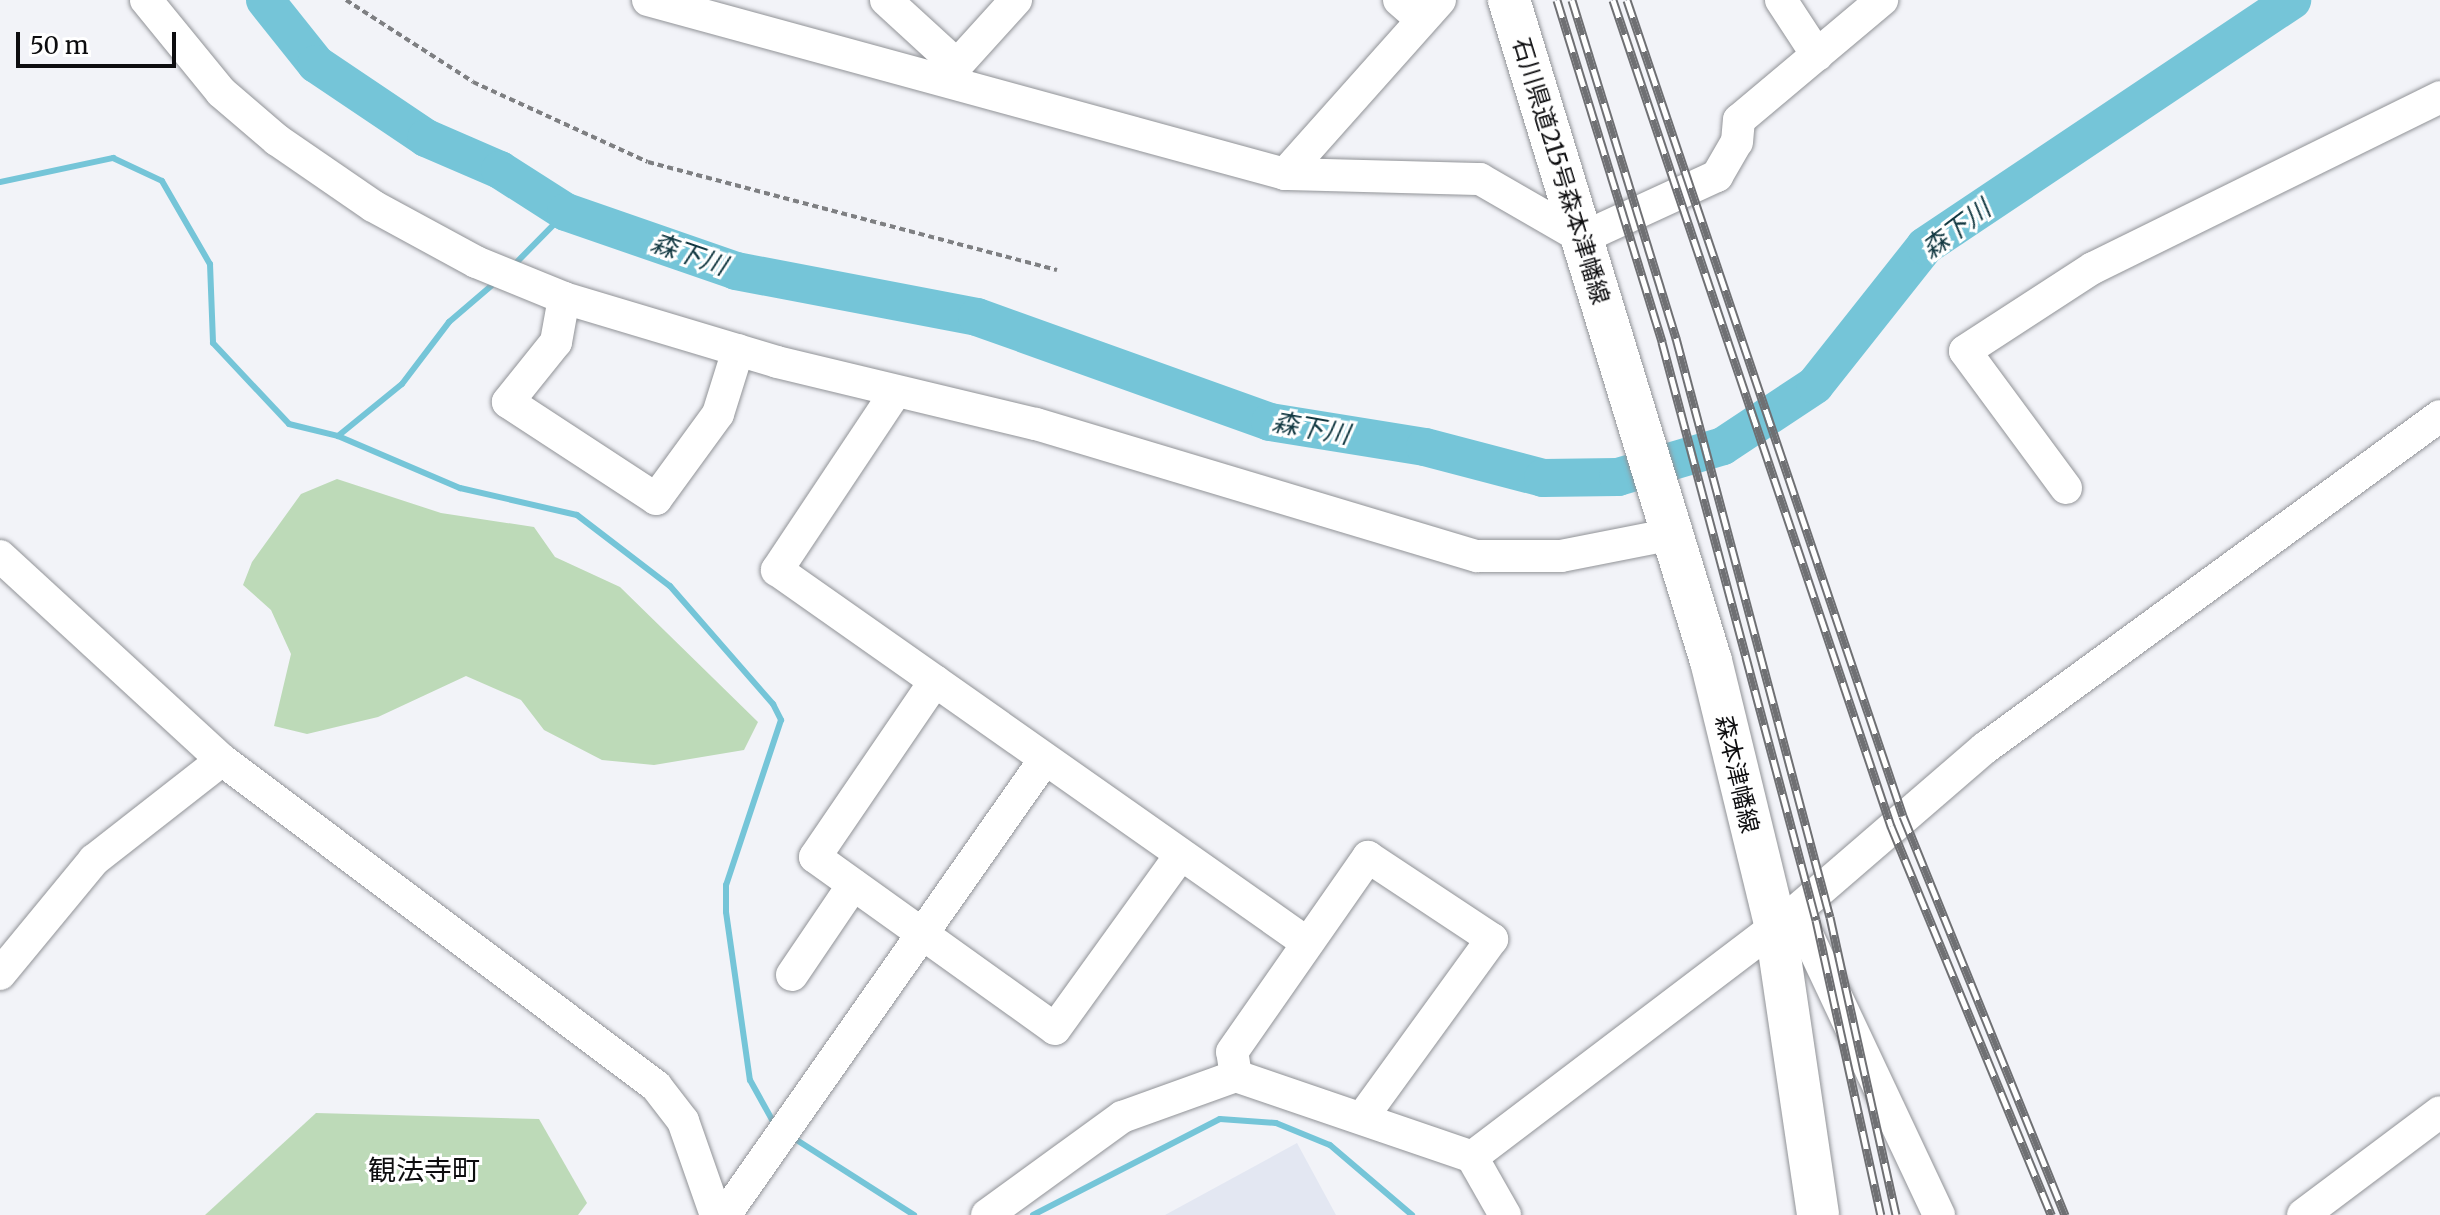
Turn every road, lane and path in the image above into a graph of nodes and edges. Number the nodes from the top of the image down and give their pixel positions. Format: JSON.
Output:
{"nodes":[{"id":1,"x":146,"y":0,"type":"edge"},
{"id":2,"x":346,"y":0,"type":"edge"},
{"id":3,"x":648,"y":0,"type":"edge"},
{"id":4,"x":886,"y":0,"type":"edge"},
{"id":5,"x":1016,"y":0,"type":"edge"},
{"id":6,"x":1509,"y":0,"type":"edge"},
{"id":7,"x":1781,"y":0,"type":"edge"},
{"id":8,"x":1882,"y":0,"type":"edge"},
{"id":9,"x":1420,"y":7,"type":"edge"},
{"id":10,"x":1817,"y":55,"type":"junction"},
{"id":11,"x":954,"y":74,"type":"junction"},
{"id":12,"x":2440,"y":97,"type":"edge"},
{"id":13,"x":1285,"y":174,"type":"junction"},
{"id":14,"x":1582,"y":238,"type":"junction"},
{"id":15,"x":1057,"y":270,"type":"dead end"},
{"id":16,"x":564,"y":298,"type":"junction"},
{"id":17,"x":1614,"y":341,"type":"joint"},
{"id":18,"x":738,"y":350,"type":"junction"},
{"id":19,"x":895,"y":393,"type":"junction"},
{"id":20,"x":2440,"y":416,"type":"edge"},
{"id":21,"x":2066,"y":488,"type":"dead end"},
{"id":22,"x":1673,"y":534,"type":"junction"},
{"id":23,"x":0,"y":556,"type":"edge"},
{"id":24,"x":935,"y":681,"type":"junction"},
{"id":25,"x":1045,"y":759,"type":"junction"},
{"id":26,"x":222,"y":760,"type":"junction"},
{"id":27,"x":1179,"y":857,"type":"junction"},
{"id":28,"x":853,"y":885,"type":"junction"},
{"id":29,"x":1786,"y":917,"type":"junction"},
{"id":30,"x":923,"y":934,"type":"junction"},
{"id":31,"x":1306,"y":942,"type":"junction"},
{"id":32,"x":0,"y":974,"type":"edge"},
{"id":33,"x":792,"y":975,"type":"dead end"},
{"id":34,"x":1236,"y":1076,"type":"junction"},
{"id":35,"x":2440,"y":1112,"type":"edge"},
{"id":36,"x":1362,"y":1118,"type":"junction"},
{"id":37,"x":1472,"y":1157,"type":"junction"},
{"id":38,"x":716,"y":1215,"type":"edge"},
{"id":39,"x":725,"y":1215,"type":"edge"},
{"id":40,"x":987,"y":1215,"type":"edge"},
{"id":41,"x":1505,"y":1215,"type":"edge"},
{"id":42,"x":1818,"y":1215,"type":"edge"},
{"id":43,"x":1939,"y":1215,"type":"edge"},
{"id":44,"x":2303,"y":1215,"type":"edge"}],
"edges":[{"from":1,"to":16,"type":"street"},
{"from":2,"to":15,"type":"path"},
{"from":3,"to":11,"type":"street"},
{"from":4,"to":11,"type":"street"},
{"from":5,"to":11,"type":"street"},
{"from":6,"to":14,"type":"main road","name":"石川県道215号森本津幡線"},
{"from":7,"to":10,"type":"street"},
{"from":8,"to":10,"type":"street"},
{"from":9,"to":13,"type":"street"},
{"from":10,"to":14,"type":"street"},
{"from":11,"to":13,"type":"street"},
{"from":12,"to":21,"type":"street"},
{"from":13,"to":14,"type":"street"},
{"from":14,"to":17,"type":"main road","name":"石川県道215号森本津幡線"},
{"from":16,"to":18,"type":"street"},
{"from":16,"to":18,"type":"street"},
{"from":17,"to":22,"type":"main road","name":"森本津幡線"},
{"from":18,"to":19,"type":"street"},
{"from":19,"to":22,"type":"street"},
{"from":19,"to":24,"type":"street"},
{"from":20,"to":29,"type":"street"},
{"from":22,"to":29,"type":"main road","name":"森本津幡線"},
{"from":23,"to":26,"type":"street"},
{"from":24,"to":25,"type":"street"},
{"from":24,"to":28,"type":"street"},
{"from":25,"to":27,"type":"street"},
{"from":25,"to":30,"type":"street"},
{"from":26,"to":32,"type":"street"},
{"from":26,"to":38,"type":"street"},
{"from":27,"to":30,"type":"street"},
{"from":27,"to":31,"type":"street"},
{"from":28,"to":30,"type":"street"},
{"from":28,"to":33,"type":"street"},
{"from":29,"to":37,"type":"street"},
{"from":29,"to":42,"type":"main road","name":"森本津幡線"},
{"from":29,"to":43,"type":"street"},
{"from":30,"to":39,"type":"street"},
{"from":31,"to":34,"type":"street"},
{"from":31,"to":36,"type":"street"},
{"from":34,"to":36,"type":"street"},
{"from":34,"to":40,"type":"street"},
{"from":35,"to":44,"type":"street"},
{"from":36,"to":37,"type":"street"},
{"from":37,"to":41,"type":"street"}]}
